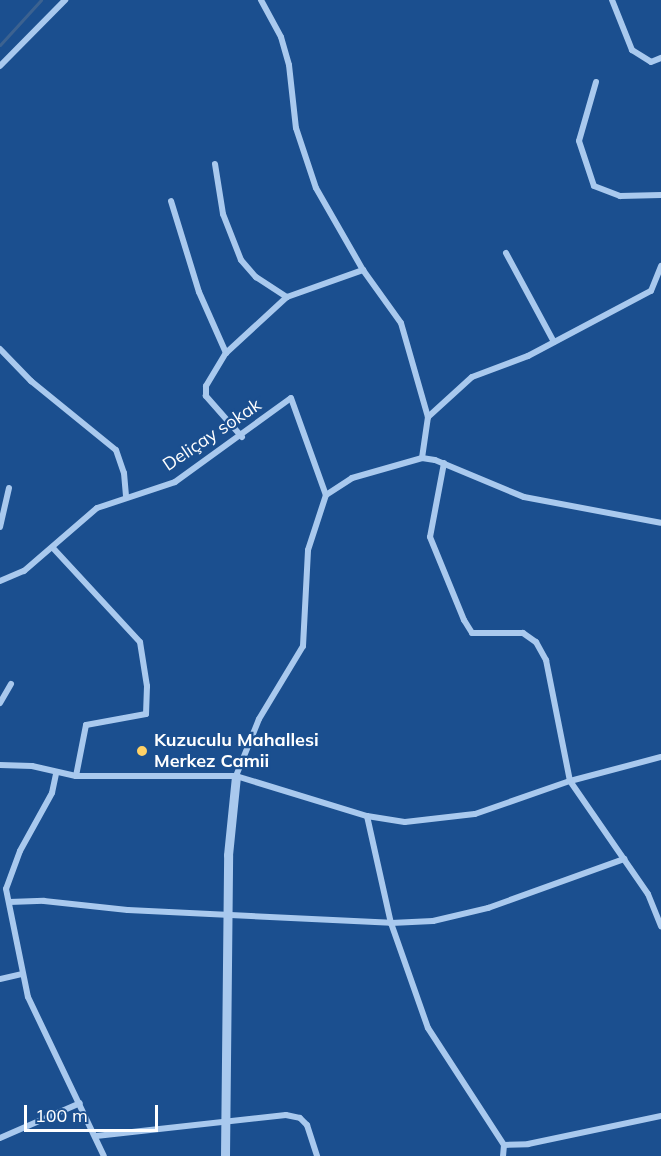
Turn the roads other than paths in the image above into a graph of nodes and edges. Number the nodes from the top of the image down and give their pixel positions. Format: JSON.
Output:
{"nodes":[{"id":1,"x":65,"y":0,"type":"edge"},
{"id":2,"x":261,"y":0,"type":"edge"},
{"id":3,"x":612,"y":0,"type":"edge"},
{"id":4,"x":661,"y":58,"type":"edge"},
{"id":5,"x":0,"y":66,"type":"edge"},
{"id":6,"x":596,"y":82,"type":"dead end"},
{"id":7,"x":215,"y":164,"type":"dead end"},
{"id":8,"x":661,"y":195,"type":"edge"},
{"id":9,"x":171,"y":201,"type":"dead end"},
{"id":10,"x":506,"y":254,"type":"dead end"},
{"id":11,"x":661,"y":266,"type":"edge"},
{"id":12,"x":363,"y":270,"type":"junction"},
{"id":13,"x":651,"y":291,"type":"junction"},
{"id":14,"x":661,"y":293,"type":"edge"},
{"id":15,"x":287,"y":297,"type":"junction"},
{"id":16,"x":554,"y":342,"type":"junction"},
{"id":17,"x":0,"y":349,"type":"edge"},
{"id":18,"x":226,"y":353,"type":"junction"},
{"id":19,"x":428,"y":417,"type":"junction"},
{"id":20,"x":242,"y":437,"type":"junction"},
{"id":21,"x":422,"y":458,"type":"junction"},
{"id":22,"x":444,"y":463,"type":"junction"},
{"id":23,"x":9,"y":488,"type":"dead end"},
{"id":24,"x":326,"y":495,"type":"junction"},
{"id":25,"x":126,"y":496,"type":"junction"},
{"id":26,"x":661,"y":523,"type":"edge"},
{"id":27,"x":0,"y":527,"type":"edge"},
{"id":28,"x":53,"y":548,"type":"junction"},
{"id":29,"x":0,"y":581,"type":"edge"},
{"id":30,"x":11,"y":684,"type":"dead end"},
{"id":31,"x":0,"y":703,"type":"edge"},
{"id":32,"x":661,"y":757,"type":"edge"},
{"id":33,"x":0,"y":765,"type":"edge"},
{"id":34,"x":56,"y":774,"type":"junction"},
{"id":35,"x":76,"y":776,"type":"junction"},
{"id":36,"x":237,"y":776,"type":"junction"},
{"id":37,"x":570,"y":782,"type":"junction"},
{"id":38,"x":367,"y":816,"type":"junction"},
{"id":39,"x":624,"y":859,"type":"junction"},
{"id":40,"x":3,"y":888,"type":"edge"},
{"id":41,"x":9,"y":902,"type":"junction"},
{"id":42,"x":227,"y":914,"type":"junction"},
{"id":43,"x":391,"y":923,"type":"junction"},
{"id":44,"x":661,"y":926,"type":"edge"},
{"id":45,"x":21,"y":974,"type":"junction"},
{"id":46,"x":0,"y":979,"type":"edge"},
{"id":47,"x":80,"y":1103,"type":"junction"},
{"id":48,"x":661,"y":1116,"type":"edge"},
{"id":49,"x":223,"y":1124,"type":"junction"},
{"id":50,"x":96,"y":1136,"type":"junction"},
{"id":51,"x":0,"y":1138,"type":"edge"},
{"id":52,"x":504,"y":1144,"type":"junction"},
{"id":53,"x":104,"y":1156,"type":"edge"},
{"id":54,"x":225,"y":1156,"type":"edge"},
{"id":55,"x":317,"y":1156,"type":"edge"},
{"id":56,"x":504,"y":1156,"type":"edge"}],
"edges":[{"from":1,"to":5,"type":"street"},
{"from":2,"to":12,"type":"street"},
{"from":3,"to":4,"type":"street"},
{"from":6,"to":8,"type":"street"},
{"from":7,"to":15,"type":"street"},
{"from":9,"to":18,"type":"street"},
{"from":10,"to":16,"type":"street"},
{"from":11,"to":13,"type":"street"},
{"from":12,"to":15,"type":"street"},
{"from":12,"to":19,"type":"street"},
{"from":13,"to":14,"type":"street"},
{"from":13,"to":16,"type":"street"},
{"from":15,"to":18,"type":"street"},
{"from":16,"to":19,"type":"street"},
{"from":17,"to":25,"type":"street"},
{"from":18,"to":20,"type":"street"},
{"from":19,"to":21,"type":"street"},
{"from":20,"to":24,"type":"street","name":"Deliçay sokak"},
{"from":20,"to":25,"type":"street","name":"Deliçay sokak"},
{"from":21,"to":22,"type":"street"},
{"from":21,"to":24,"type":"street"},
{"from":22,"to":26,"type":"street"},
{"from":22,"to":37,"type":"street"},
{"from":23,"to":27,"type":"street"},
{"from":24,"to":36,"type":"street"},
{"from":25,"to":28,"type":"street","name":"Deliçay sokak"},
{"from":28,"to":29,"type":"street","name":"Deliçay sokak"},
{"from":28,"to":35,"type":"street"},
{"from":30,"to":31,"type":"street"},
{"from":32,"to":37,"type":"street"},
{"from":33,"to":34,"type":"street"},
{"from":34,"to":35,"type":"street"},
{"from":34,"to":40,"type":"street"},
{"from":35,"to":36,"type":"street"},
{"from":36,"to":38,"type":"street"},
{"from":36,"to":42,"type":"street"},
{"from":37,"to":38,"type":"street"},
{"from":37,"to":39,"type":"street"},
{"from":38,"to":43,"type":"street"},
{"from":39,"to":43,"type":"street"},
{"from":39,"to":44,"type":"street"},
{"from":40,"to":41,"type":"street"},
{"from":41,"to":42,"type":"street"},
{"from":41,"to":45,"type":"street"},
{"from":42,"to":43,"type":"street"},
{"from":42,"to":49,"type":"street"},
{"from":43,"to":52,"type":"street"},
{"from":45,"to":46,"type":"street"},
{"from":45,"to":47,"type":"street"},
{"from":47,"to":50,"type":"street"},
{"from":47,"to":51,"type":"street"},
{"from":48,"to":52,"type":"street"},
{"from":49,"to":50,"type":"street"},
{"from":49,"to":54,"type":"street"},
{"from":49,"to":55,"type":"street"},
{"from":50,"to":53,"type":"street"},
{"from":52,"to":56,"type":"street"}]}
